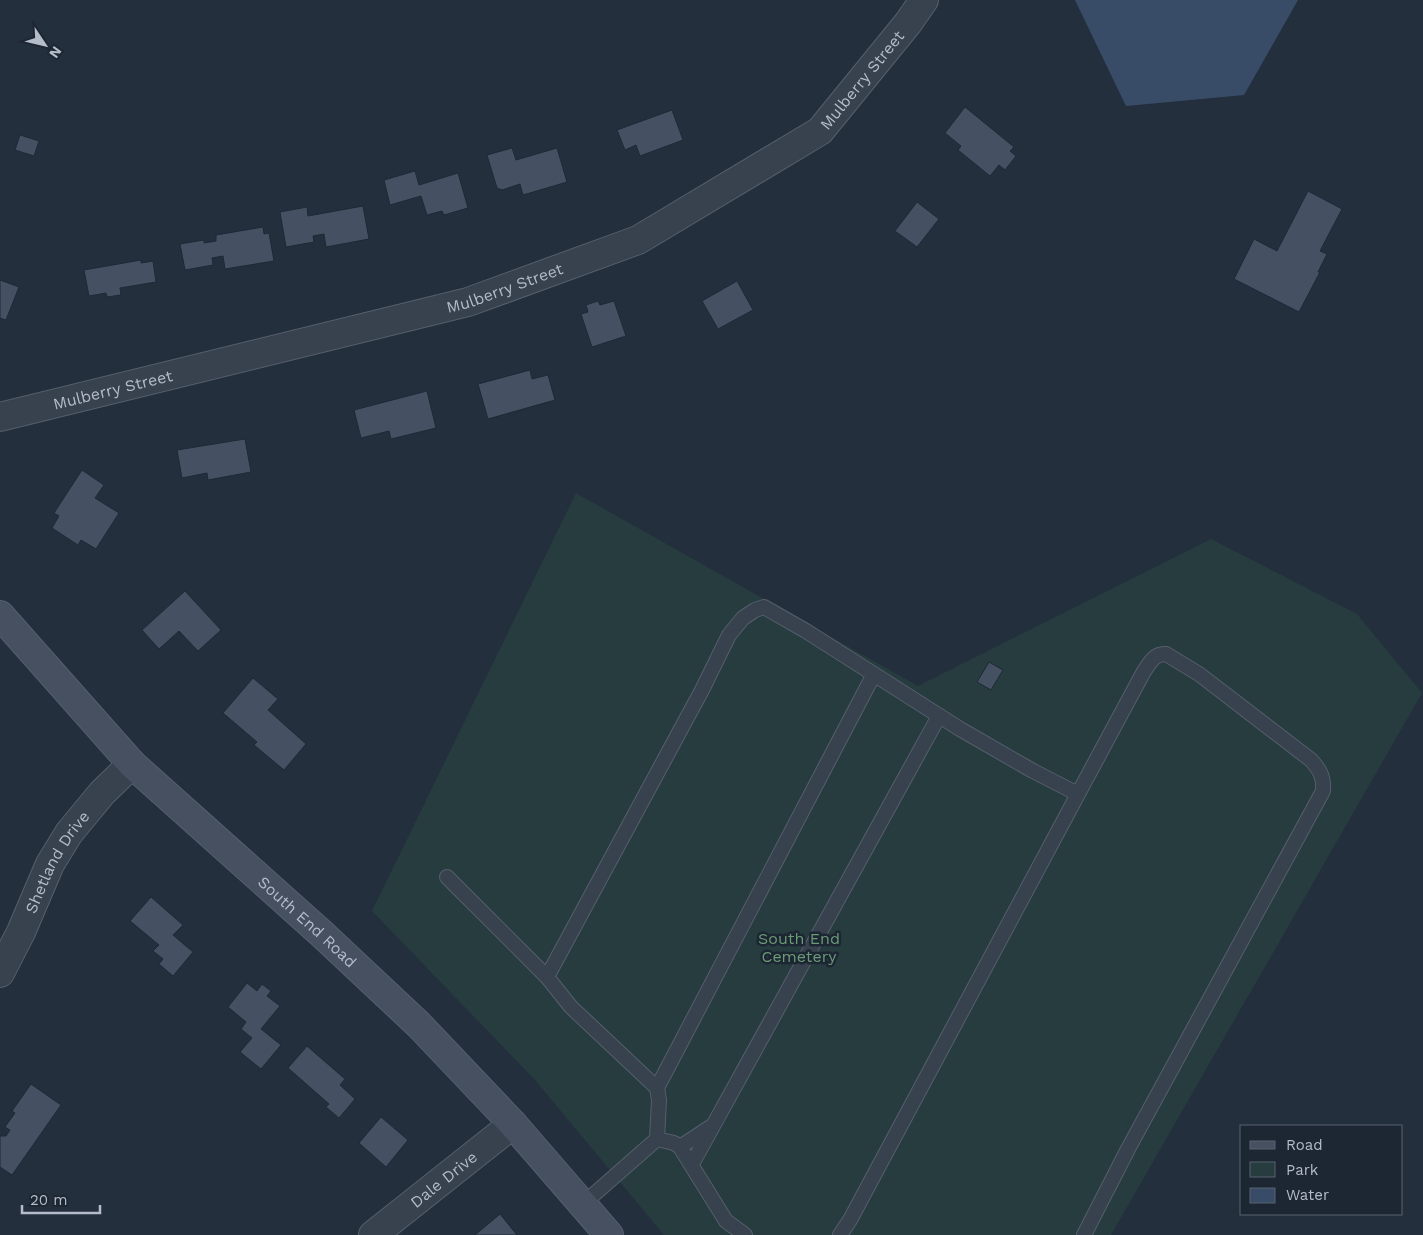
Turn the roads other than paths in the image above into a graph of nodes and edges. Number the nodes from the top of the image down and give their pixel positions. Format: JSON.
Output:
{"nodes":[{"id":1,"x":924,"y":0,"type":"edge"},
{"id":2,"x":0,"y":417,"type":"edge"},
{"id":3,"x":0,"y":615,"type":"edge"},
{"id":4,"x":874,"y":674,"type":"junction"},
{"id":5,"x":940,"y":716,"type":"junction"},
{"id":6,"x":132,"y":764,"type":"junction"},
{"id":7,"x":1078,"y":794,"type":"junction"},
{"id":8,"x":448,"y":877,"type":"dead end"},
{"id":9,"x":0,"y":973,"type":"edge"},
{"id":10,"x":547,"y":977,"type":"junction"},
{"id":11,"x":657,"y":1088,"type":"junction"},
{"id":12,"x":513,"y":1124,"type":"junction"},
{"id":13,"x":714,"y":1124,"type":"junction"},
{"id":14,"x":657,"y":1139,"type":"junction"},
{"id":15,"x":680,"y":1147,"type":"junction"},
{"id":16,"x":692,"y":1164,"type":"junction"},
{"id":17,"x":583,"y":1204,"type":"junction"},
{"id":18,"x":373,"y":1235,"type":"edge"},
{"id":19,"x":608,"y":1235,"type":"edge"},
{"id":20,"x":745,"y":1235,"type":"edge"},
{"id":21,"x":840,"y":1235,"type":"edge"},
{"id":22,"x":1084,"y":1235,"type":"edge"}],
"edges":[{"from":1,"to":2,"type":"street","name":"Mulberry Street"},
{"from":3,"to":6,"type":"street","name":"South End Road"},
{"from":4,"to":5,"type":"lane"},
{"from":4,"to":10,"type":"lane"},
{"from":4,"to":11,"type":"lane"},
{"from":5,"to":7,"type":"lane"},
{"from":5,"to":13,"type":"lane"},
{"from":6,"to":9,"type":"street","name":"Shetland Drive"},
{"from":6,"to":12,"type":"street","name":"South End Road"},
{"from":7,"to":21,"type":"lane"},
{"from":7,"to":22,"type":"lane"},
{"from":8,"to":10,"type":"lane"},
{"from":10,"to":11,"type":"lane"},
{"from":11,"to":14,"type":"lane"},
{"from":12,"to":17,"type":"street","name":"South End Road"},
{"from":12,"to":18,"type":"street","name":"Dale Drive"},
{"from":13,"to":15,"type":"lane"},
{"from":13,"to":16,"type":"lane"},
{"from":14,"to":15,"type":"lane"},
{"from":14,"to":17,"type":"lane"},
{"from":15,"to":16,"type":"lane"},
{"from":16,"to":20,"type":"lane"},
{"from":17,"to":19,"type":"street","name":"South End Road"}]}
